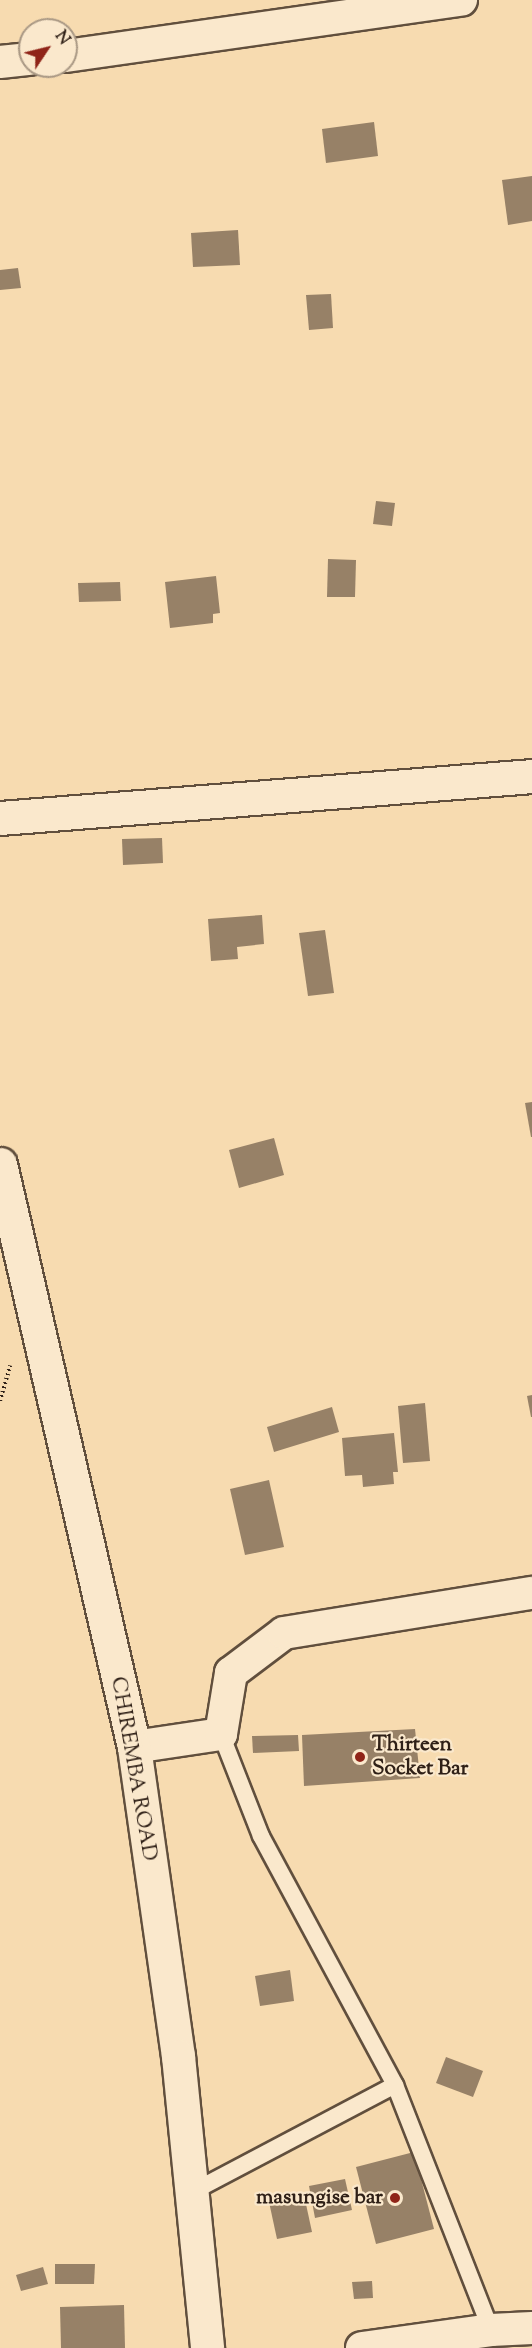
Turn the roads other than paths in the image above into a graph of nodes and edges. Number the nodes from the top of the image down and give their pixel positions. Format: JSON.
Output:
{"nodes":[{"id":1,"x":461,"y":0,"type":"edge"},
{"id":2,"x":78,"y":54,"type":"edge"},
{"id":3,"x":18,"y":60,"type":"edge"},
{"id":4,"x":0,"y":62,"type":"edge"},
{"id":5,"x":532,"y":776,"type":"edge"},
{"id":6,"x":0,"y":818,"type":"edge"},
{"id":7,"x":0,"y":1164,"type":"edge"},
{"id":8,"x":532,"y":1593,"type":"edge"},
{"id":9,"x":221,"y":1734,"type":"junction"},
{"id":10,"x":134,"y":1747,"type":"junction"},
{"id":11,"x":395,"y":2085,"type":"junction"},
{"id":12,"x":194,"y":2191,"type":"junction"},
{"id":13,"x":532,"y":2328,"type":"edge"},
{"id":14,"x":491,"y":2330,"type":"junction"},
{"id":15,"x":207,"y":2348,"type":"edge"},
{"id":16,"x":362,"y":2348,"type":"edge"}],
"edges":[{"from":1,"to":2,"type":"street"},
{"from":3,"to":4,"type":"street"},
{"from":5,"to":6,"type":"main road"},
{"from":7,"to":10,"type":"main road","name":"CHIREMBA ROAD"},
{"from":8,"to":9,"type":"street"},
{"from":9,"to":10,"type":"street"},
{"from":9,"to":11,"type":"lane"},
{"from":10,"to":12,"type":"main road","name":"CHIREMBA ROAD"},
{"from":11,"to":12,"type":"lane"},
{"from":11,"to":14,"type":"lane"},
{"from":12,"to":15,"type":"main road","name":"CHIREMBA ROAD"},
{"from":13,"to":14,"type":"street"},
{"from":14,"to":16,"type":"street"}]}
